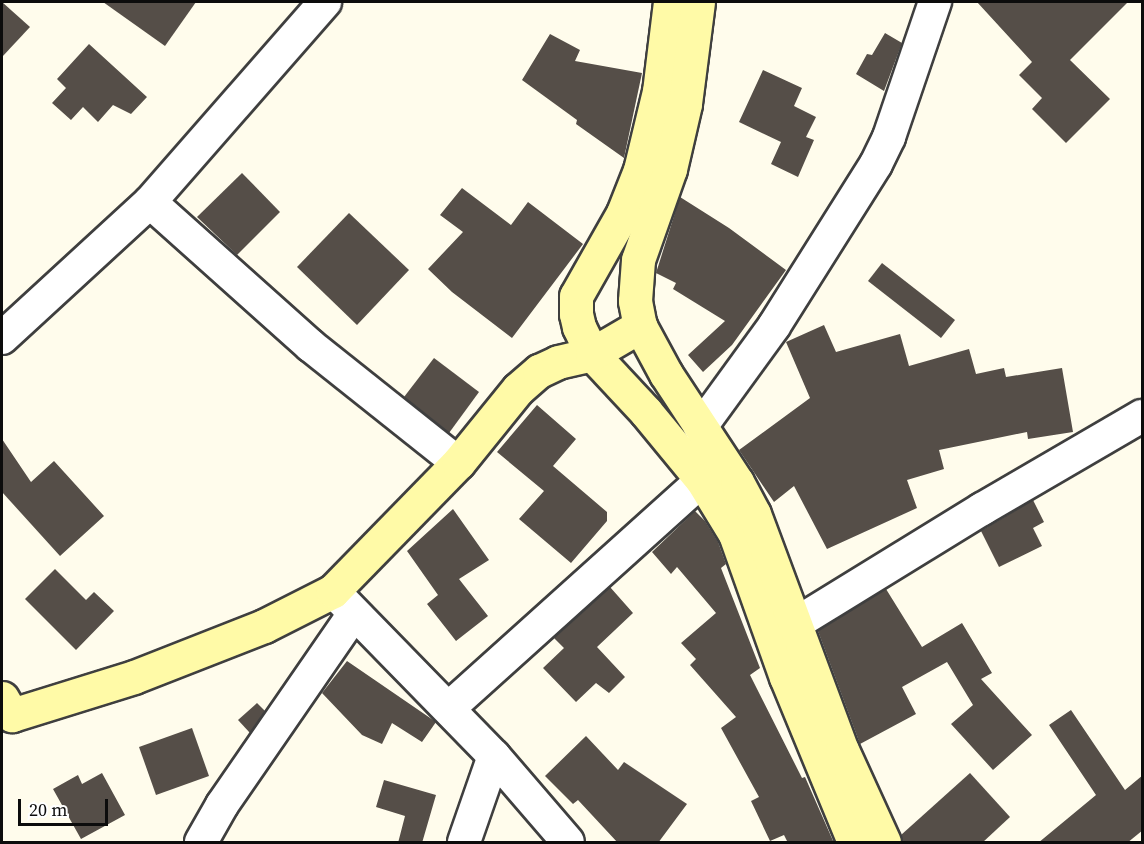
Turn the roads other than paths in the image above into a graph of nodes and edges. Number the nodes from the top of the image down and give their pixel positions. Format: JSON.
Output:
{"nodes":[{"id":1,"x":326,"y":2,"type":"edge"},
{"id":2,"x":670,"y":2,"type":"edge"},
{"id":3,"x":698,"y":2,"type":"edge"},
{"id":4,"x":935,"y":2,"type":"edge"},
{"id":5,"x":150,"y":202,"type":"junction"},
{"id":6,"x":640,"y":326,"type":"junction"},
{"id":7,"x":2,"y":338,"type":"edge"},
{"id":8,"x":592,"y":354,"type":"junction"},
{"id":9,"x":1143,"y":416,"type":"edge"},
{"id":10,"x":700,"y":429,"type":"junction"},
{"id":11,"x":458,"y":463,"type":"junction"},
{"id":12,"x":702,"y":480,"type":"junction"},
{"id":13,"x":343,"y":602,"type":"junction"},
{"id":14,"x":795,"y":624,"type":"junction"},
{"id":15,"x":448,"y":708,"type":"junction"},
{"id":16,"x":5,"y":709,"type":"edge"},
{"id":17,"x":494,"y":756,"type":"junction"},
{"id":18,"x":201,"y":843,"type":"edge"},
{"id":19,"x":464,"y":843,"type":"edge"},
{"id":20,"x":568,"y":843,"type":"edge"},
{"id":21,"x":854,"y":843,"type":"edge"},
{"id":22,"x":884,"y":843,"type":"edge"}],
"edges":[{"from":1,"to":5,"type":"street"},
{"from":2,"to":8,"type":"main road"},
{"from":3,"to":6,"type":"main road"},
{"from":4,"to":10,"type":"street"},
{"from":5,"to":7,"type":"street"},
{"from":5,"to":11,"type":"street"},
{"from":6,"to":8,"type":"main road"},
{"from":6,"to":10,"type":"main road"},
{"from":8,"to":11,"type":"main road"},
{"from":8,"to":12,"type":"main road"},
{"from":9,"to":14,"type":"street"},
{"from":10,"to":14,"type":"main road"},
{"from":11,"to":13,"type":"main road"},
{"from":12,"to":15,"type":"street"},
{"from":12,"to":21,"type":"main road"},
{"from":13,"to":15,"type":"street"},
{"from":13,"to":16,"type":"main road"},
{"from":13,"to":18,"type":"street"},
{"from":14,"to":22,"type":"main road"},
{"from":15,"to":17,"type":"street"},
{"from":17,"to":19,"type":"street"},
{"from":17,"to":20,"type":"street"}]}
